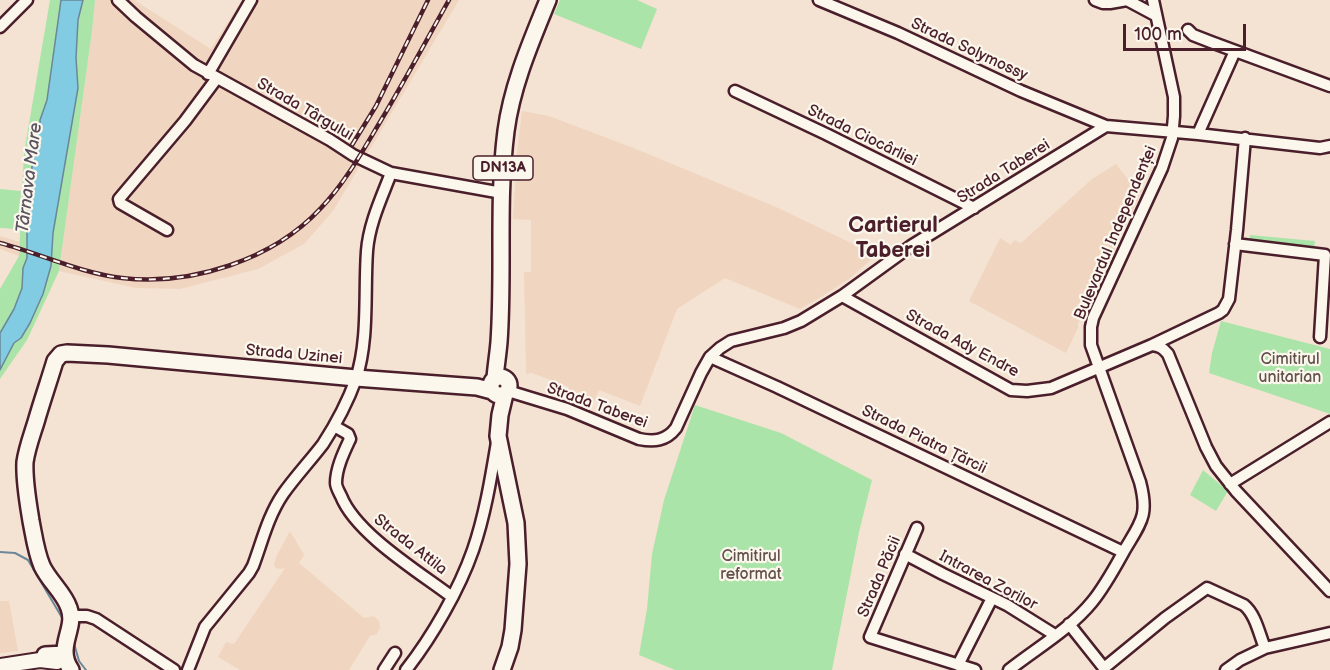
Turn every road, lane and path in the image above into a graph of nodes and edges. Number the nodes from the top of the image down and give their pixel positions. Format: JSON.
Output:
{"nodes":[{"id":1,"x":27,"y":0,"type":"edge"},
{"id":2,"x":118,"y":0,"type":"edge"},
{"id":3,"x":251,"y":0,"type":"edge"},
{"id":4,"x":548,"y":0,"type":"edge"},
{"id":5,"x":819,"y":0,"type":"edge"},
{"id":6,"x":1095,"y":0,"type":"edge"},
{"id":7,"x":1127,"y":0,"type":"edge"},
{"id":8,"x":1153,"y":0,"type":"edge"},
{"id":9,"x":1155,"y":15,"type":"junction"},
{"id":10,"x":0,"y":27,"type":"edge"},
{"id":11,"x":1188,"y":30,"type":"dead end"},
{"id":12,"x":1234,"y":51,"type":"junction"},
{"id":13,"x":213,"y":76,"type":"junction"},
{"id":14,"x":1330,"y":86,"type":"edge"},
{"id":15,"x":735,"y":92,"type":"dead end"},
{"id":16,"x":1106,"y":126,"type":"junction"},
{"id":17,"x":1173,"y":131,"type":"junction"},
{"id":18,"x":1198,"y":134,"type":"junction"},
{"id":19,"x":1245,"y":138,"type":"junction"},
{"id":20,"x":1330,"y":146,"type":"edge"},
{"id":21,"x":391,"y":173,"type":"junction"},
{"id":22,"x":502,"y":193,"type":"junction"},
{"id":23,"x":974,"y":208,"type":"junction"},
{"id":24,"x":167,"y":230,"type":"dead end"},
{"id":25,"x":1235,"y":244,"type":"junction"},
{"id":26,"x":842,"y":296,"type":"junction"},
{"id":27,"x":1320,"y":337,"type":"dead end"},
{"id":28,"x":1152,"y":345,"type":"junction"},
{"id":29,"x":710,"y":357,"type":"junction"},
{"id":30,"x":1099,"y":368,"type":"junction"},
{"id":31,"x":356,"y":378,"type":"junction"},
{"id":32,"x":500,"y":386,"type":"junction"},
{"id":33,"x":1330,"y":422,"type":"edge"},
{"id":34,"x":334,"y":426,"type":"junction"},
{"id":35,"x":498,"y":436,"type":"junction"},
{"id":36,"x":1230,"y":484,"type":"junction"},
{"id":37,"x":490,"y":485,"type":"junction"},
{"id":38,"x":508,"y":488,"type":"junction"},
{"id":39,"x":917,"y":528,"type":"dead end"},
{"id":40,"x":1124,"y":552,"type":"junction"},
{"id":41,"x":905,"y":554,"type":"junction"},
{"id":42,"x":1330,"y":591,"type":"edge"},
{"id":43,"x":452,"y":597,"type":"junction"},
{"id":44,"x":992,"y":598,"type":"junction"},
{"id":45,"x":1069,"y":624,"type":"junction"},
{"id":46,"x":69,"y":628,"type":"junction"},
{"id":47,"x":1330,"y":633,"type":"edge"},
{"id":48,"x":1055,"y":635,"type":"junction"},
{"id":49,"x":1264,"y":648,"type":"junction"},
{"id":50,"x":395,"y":653,"type":"dead end"},
{"id":51,"x":45,"y":655,"type":"junction"},
{"id":52,"x":29,"y":661,"type":"junction"},
{"id":53,"x":67,"y":662,"type":"edge"},
{"id":54,"x":958,"y":665,"type":"junction"},
{"id":55,"x":0,"y":666,"type":"edge"},
{"id":56,"x":1103,"y":669,"type":"edge"},
{"id":57,"x":174,"y":670,"type":"edge"},
{"id":58,"x":188,"y":670,"type":"edge"},
{"id":59,"x":384,"y":670,"type":"edge"},
{"id":60,"x":406,"y":670,"type":"edge"},
{"id":61,"x":502,"y":670,"type":"edge"},
{"id":62,"x":975,"y":670,"type":"edge"},
{"id":63,"x":1009,"y":670,"type":"edge"},
{"id":64,"x":1226,"y":670,"type":"edge"}],
"edges":[{"from":1,"to":10,"type":"street"},
{"from":2,"to":13,"type":"street","name":"Strada Târgului"},
{"from":3,"to":13,"type":"street"},
{"from":4,"to":22,"type":"main road","number":"DN13A"},
{"from":5,"to":16,"type":"street","name":"Strada Solymossy"},
{"from":6,"to":7,"type":"street"},
{"from":7,"to":9,"type":"street"},
{"from":8,"to":9,"type":"street","name":"Bulevardul Independenței"},
{"from":9,"to":17,"type":"street","name":"Bulevardul Independenței"},
{"from":11,"to":12,"type":"street"},
{"from":12,"to":14,"type":"street"},
{"from":12,"to":18,"type":"street"},
{"from":13,"to":21,"type":"street","name":"Strada Târgului"},
{"from":13,"to":24,"type":"street"},
{"from":15,"to":23,"type":"street","name":"Strada Ciocârliei"},
{"from":16,"to":17,"type":"street"},
{"from":16,"to":23,"type":"street","name":"Strada Taberei"},
{"from":17,"to":18,"type":"street"},
{"from":17,"to":30,"type":"street","name":"Bulevardul Independenței"},
{"from":18,"to":19,"type":"street"},
{"from":19,"to":20,"type":"street"},
{"from":19,"to":25,"type":"street"},
{"from":21,"to":22,"type":"street","name":"Strada Târgului"},
{"from":21,"to":31,"type":"street"},
{"from":22,"to":32,"type":"main road","number":"DN13A"},
{"from":23,"to":26,"type":"street","name":"Strada Taberei"},
{"from":25,"to":27,"type":"street"},
{"from":25,"to":28,"type":"street","name":"Strada Ady Endre"},
{"from":26,"to":29,"type":"street","name":"Strada Taberei"},
{"from":26,"to":30,"type":"street","name":"Strada Ady Endre"},
{"from":28,"to":30,"type":"street","name":"Strada Ady Endre"},
{"from":28,"to":36,"type":"street"},
{"from":29,"to":32,"type":"street","name":"Strada Taberei"},
{"from":29,"to":40,"type":"street","name":"Strada Piatra Țărcii"},
{"from":30,"to":40,"type":"street","name":"Bulevardul Independenței"},
{"from":31,"to":32,"type":"main road","name":"Strada Uzinei"},
{"from":31,"to":34,"type":"street"},
{"from":31,"to":46,"type":"main road","name":"Strada Uzinei"},
{"from":32,"to":35,"type":"main road","number":"DN13A"},
{"from":33,"to":36,"type":"street"},
{"from":34,"to":43,"type":"street","name":"Strada Attila"},
{"from":34,"to":58,"type":"street"},
{"from":35,"to":37,"type":"street"},
{"from":35,"to":38,"type":"main road","number":"DN13A"},
{"from":36,"to":42,"type":"street"},
{"from":37,"to":38,"type":"street"},
{"from":37,"to":43,"type":"street"},
{"from":38,"to":61,"type":"main road","number":"DN13A"},
{"from":39,"to":41,"type":"street","name":"Strada Păcii"},
{"from":40,"to":45,"type":"street","name":"Bulevardul Independenței"},
{"from":41,"to":44,"type":"street","name":"Intrarea Zorilor"},
{"from":41,"to":54,"type":"street","name":"Strada Păcii"},
{"from":43,"to":60,"type":"street"},
{"from":44,"to":48,"type":"street","name":"Intrarea Zorilor"},
{"from":44,"to":54,"type":"street"},
{"from":45,"to":48,"type":"street","name":"Bulevardul Independenței"},
{"from":45,"to":56,"type":"street"},
{"from":46,"to":51,"type":"main road"},
{"from":46,"to":53,"type":"main road"},
{"from":46,"to":57,"type":"street"},
{"from":47,"to":49,"type":"street"},
{"from":48,"to":63,"type":"street","name":"Bulevardul Independenței"},
{"from":49,"to":56,"type":"street"},
{"from":49,"to":64,"type":"street"},
{"from":50,"to":59,"type":"street"},
{"from":51,"to":52,"type":"main road"},
{"from":51,"to":53,"type":"main road"},
{"from":52,"to":53,"type":"main road"},
{"from":52,"to":55,"type":"main road"},
{"from":54,"to":62,"type":"street"}]}
